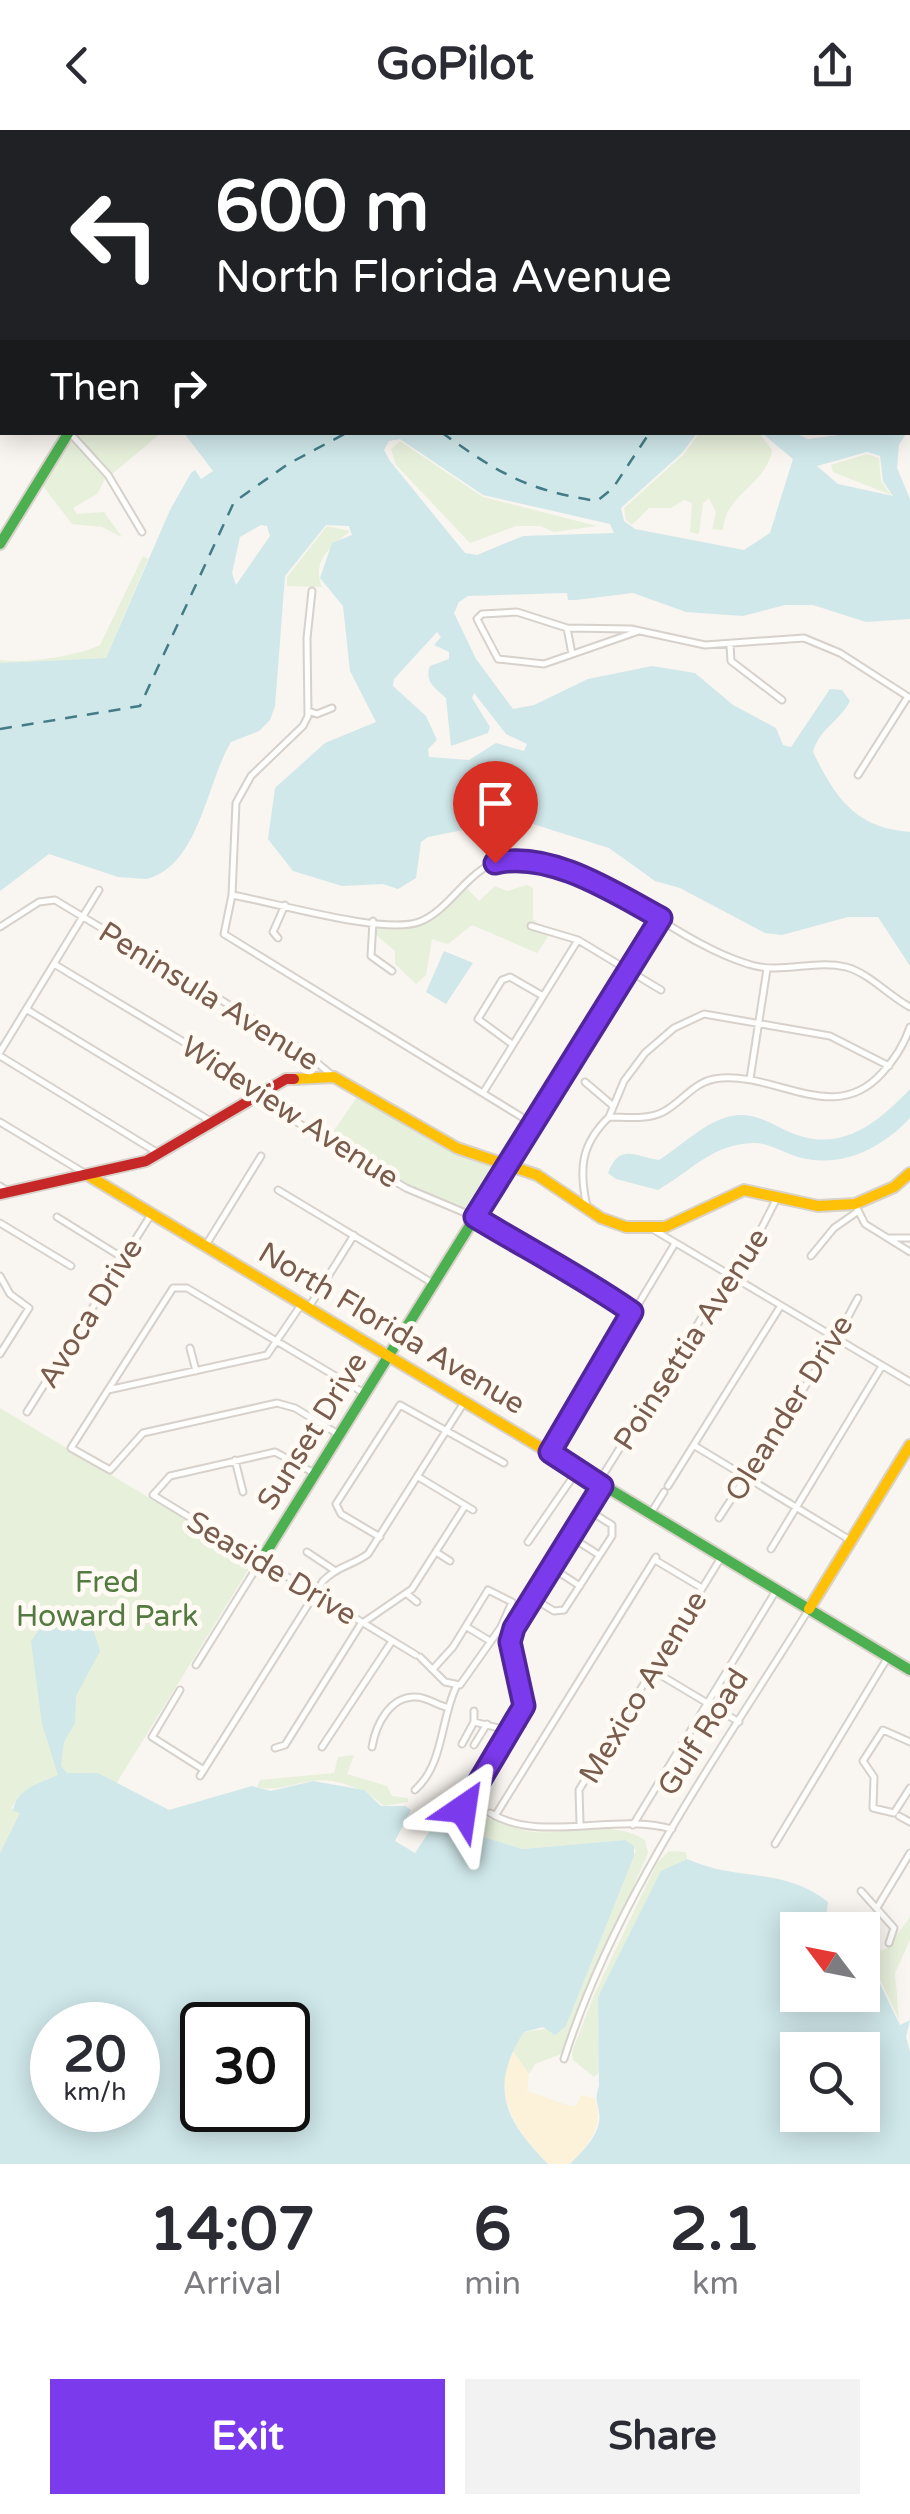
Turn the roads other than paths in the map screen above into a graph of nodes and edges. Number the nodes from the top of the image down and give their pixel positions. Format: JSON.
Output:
{"nodes":[{"id":1,"x":67,"y":435,"type":"edge"},
{"id":2,"x":72,"y":435,"type":"edge"},
{"id":3,"x":142,"y":532,"type":"dead end"},
{"id":4,"x":0,"y":544,"type":"edge"},
{"id":5,"x":312,"y":591,"type":"dead end"},
{"id":6,"x":568,"y":628,"type":"junction"},
{"id":7,"x":638,"y":631,"type":"junction"},
{"id":8,"x":730,"y":645,"type":"junction"},
{"id":9,"x":572,"y":654,"type":"junction"},
{"id":10,"x":910,"y":696,"type":"edge"},
{"id":11,"x":782,"y":700,"type":"dead end"},
{"id":12,"x":332,"y":708,"type":"dead end"},
{"id":13,"x":308,"y":711,"type":"junction"},
{"id":14,"x":858,"y":775,"type":"dead end"},
{"id":15,"x":99,"y":890,"type":"dead end"},
{"id":16,"x":232,"y":895,"type":"junction"},
{"id":17,"x":284,"y":905,"type":"junction"},
{"id":18,"x":82,"y":918,"type":"junction"},
{"id":19,"x":661,"y":918,"type":"junction"},
{"id":20,"x":373,"y":921,"type":"junction"},
{"id":21,"x":531,"y":926,"type":"dead end"},
{"id":22,"x":0,"y":927,"type":"edge"},
{"id":23,"x":278,"y":938,"type":"dead end"},
{"id":24,"x":578,"y":940,"type":"junction"},
{"id":25,"x":54,"y":964,"type":"junction"},
{"id":26,"x":767,"y":969,"type":"junction"},
{"id":27,"x":628,"y":970,"type":"junction"},
{"id":28,"x":392,"y":971,"type":"dead end"},
{"id":29,"x":660,"y":990,"type":"dead end"},
{"id":30,"x":543,"y":996,"type":"junction"},
{"id":31,"x":910,"y":1007,"type":"edge"},
{"id":32,"x":26,"y":1009,"type":"junction"},
{"id":33,"x":756,"y":1024,"type":"junction"},
{"id":34,"x":910,"y":1027,"type":"edge"},
{"id":35,"x":3,"y":1038,"type":"edge"},
{"id":36,"x":513,"y":1044,"type":"junction"},
{"id":37,"x":0,"y":1054,"type":"edge"},
{"id":38,"x":888,"y":1066,"type":"junction"},
{"id":39,"x":334,"y":1077,"type":"junction"},
{"id":40,"x":750,"y":1080,"type":"junction"},
{"id":41,"x":585,"y":1082,"type":"dead end"},
{"id":42,"x":483,"y":1092,"type":"junction"},
{"id":43,"x":259,"y":1094,"type":"junction"},
{"id":44,"x":612,"y":1104,"type":"junction"},
{"id":45,"x":609,"y":1117,"type":"junction"},
{"id":46,"x":0,"y":1122,"type":"edge"},
{"id":47,"x":212,"y":1122,"type":"junction"},
{"id":48,"x":533,"y":1124,"type":"junction"},
{"id":49,"x":161,"y":1154,"type":"junction"},
{"id":50,"x":261,"y":1156,"type":"dead end"},
{"id":51,"x":507,"y":1166,"type":"junction"},
{"id":52,"x":105,"y":1172,"type":"junction"},
{"id":53,"x":910,"y":1172,"type":"edge"},
{"id":54,"x":88,"y":1176,"type":"junction"},
{"id":55,"x":107,"y":1186,"type":"junction"},
{"id":56,"x":3,"y":1190,"type":"edge"},
{"id":57,"x":278,"y":1190,"type":"dead end"},
{"id":58,"x":778,"y":1195,"type":"junction"},
{"id":59,"x":587,"y":1208,"type":"junction"},
{"id":60,"x":856,"y":1208,"type":"junction"},
{"id":61,"x":152,"y":1213,"type":"junction"},
{"id":62,"x":57,"y":1216,"type":"dead end"},
{"id":63,"x":475,"y":1217,"type":"junction"},
{"id":64,"x":0,"y":1222,"type":"edge"},
{"id":65,"x":654,"y":1230,"type":"junction"},
{"id":66,"x":354,"y":1235,"type":"junction"},
{"id":67,"x":885,"y":1238,"type":"junction"},
{"id":68,"x":910,"y":1238,"type":"edge"},
{"id":69,"x":674,"y":1245,"type":"junction"},
{"id":70,"x":206,"y":1246,"type":"junction"},
{"id":71,"x":910,"y":1252,"type":"edge"},
{"id":72,"x":811,"y":1256,"type":"dead end"},
{"id":73,"x":123,"y":1258,"type":"junction"},
{"id":74,"x":72,"y":1266,"type":"dead end"},
{"id":75,"x":0,"y":1276,"type":"edge"},
{"id":76,"x":728,"y":1276,"type":"junction"},
{"id":77,"x":434,"y":1284,"type":"junction"},
{"id":78,"x":858,"y":1298,"type":"dead end"},
{"id":79,"x":306,"y":1305,"type":"junction"},
{"id":80,"x":780,"y":1308,"type":"junction"},
{"id":81,"x":632,"y":1312,"type":"junction"},
{"id":82,"x":836,"y":1340,"type":"junction"},
{"id":83,"x":278,"y":1342,"type":"junction"},
{"id":84,"x":190,"y":1348,"type":"dead end"},
{"id":85,"x":0,"y":1354,"type":"edge"},
{"id":86,"x":388,"y":1356,"type":"junction"},
{"id":87,"x":882,"y":1366,"type":"junction"},
{"id":88,"x":196,"y":1371,"type":"junction"},
{"id":89,"x":910,"y":1382,"type":"edge"},
{"id":90,"x":108,"y":1390,"type":"junction"},
{"id":91,"x":364,"y":1393,"type":"junction"},
{"id":92,"x":465,"y":1402,"type":"junction"},
{"id":93,"x":28,"y":1412,"type":"dead end"},
{"id":94,"x":448,"y":1430,"type":"junction"},
{"id":95,"x":338,"y":1434,"type":"junction"},
{"id":96,"x":910,"y":1445,"type":"edge"},
{"id":97,"x":695,"y":1446,"type":"junction"},
{"id":98,"x":550,"y":1452,"type":"junction"},
{"id":99,"x":236,"y":1460,"type":"junction"},
{"id":100,"x":504,"y":1464,"type":"dead end"},
{"id":101,"x":578,"y":1468,"type":"junction"},
{"id":102,"x":314,"y":1473,"type":"junction"},
{"id":103,"x":746,"y":1476,"type":"junction"},
{"id":104,"x":419,"y":1477,"type":"junction"},
{"id":105,"x":600,"y":1482,"type":"junction"},
{"id":106,"x":244,"y":1492,"type":"dead end"},
{"id":107,"x":465,"y":1506,"type":"junction"},
{"id":108,"x":586,"y":1508,"type":"junction"},
{"id":109,"x":797,"y":1508,"type":"junction"},
{"id":110,"x":473,"y":1510,"type":"dead end"},
{"id":111,"x":651,"y":1513,"type":"junction"},
{"id":112,"x":719,"y":1518,"type":"dead end"},
{"id":113,"x":568,"y":1536,"type":"junction"},
{"id":114,"x":380,"y":1537,"type":"junction"},
{"id":115,"x":850,"y":1540,"type":"junction"},
{"id":116,"x":528,"y":1542,"type":"dead end"},
{"id":117,"x":771,"y":1549,"type":"dead end"},
{"id":118,"x":307,"y":1552,"type":"dead end"},
{"id":119,"x":436,"y":1552,"type":"junction"},
{"id":120,"x":599,"y":1556,"type":"junction"},
{"id":121,"x":722,"y":1556,"type":"junction"},
{"id":122,"x":450,"y":1560,"type":"dead end"},
{"id":123,"x":262,"y":1563,"type":"junction"},
{"id":124,"x":550,"y":1566,"type":"junction"},
{"id":125,"x":334,"y":1570,"type":"junction"},
{"id":126,"x":580,"y":1586,"type":"junction"},
{"id":127,"x":702,"y":1588,"type":"junction"},
{"id":128,"x":777,"y":1589,"type":"junction"},
{"id":129,"x":315,"y":1593,"type":"junction"},
{"id":130,"x":408,"y":1594,"type":"junction"},
{"id":131,"x":530,"y":1597,"type":"junction"},
{"id":132,"x":417,"y":1602,"type":"dead end"},
{"id":133,"x":512,"y":1604,"type":"junction"},
{"id":134,"x":809,"y":1608,"type":"junction"},
{"id":135,"x":522,"y":1610,"type":"junction"},
{"id":136,"x":362,"y":1622,"type":"junction"},
{"id":137,"x":468,"y":1626,"type":"junction"},
{"id":138,"x":392,"y":1640,"type":"junction"},
{"id":139,"x":490,"y":1641,"type":"junction"},
{"id":140,"x":888,"y":1656,"type":"junction"},
{"id":141,"x":196,"y":1665,"type":"dead end"},
{"id":142,"x":434,"y":1668,"type":"junction"},
{"id":143,"x":652,"y":1670,"type":"junction"},
{"id":144,"x":910,"y":1670,"type":"edge"},
{"id":145,"x":456,"y":1687,"type":"junction"},
{"id":146,"x":180,"y":1690,"type":"dead end"},
{"id":147,"x":707,"y":1702,"type":"junction"},
{"id":148,"x":446,"y":1708,"type":"junction"},
{"id":149,"x":474,"y":1711,"type":"dead end"},
{"id":150,"x":509,"y":1714,"type":"dead end"},
{"id":151,"x":474,"y":1722,"type":"junction"},
{"id":152,"x":739,"y":1722,"type":"junction"},
{"id":153,"x":486,"y":1724,"type":"junction"},
{"id":154,"x":503,"y":1726,"type":"junction"},
{"id":155,"x":511,"y":1731,"type":"junction"},
{"id":156,"x":910,"y":1742,"type":"edge"},
{"id":157,"x":462,"y":1744,"type":"dead end"},
{"id":158,"x":372,"y":1746,"type":"dead end"},
{"id":159,"x":474,"y":1746,"type":"dead end"},
{"id":160,"x":275,"y":1748,"type":"dead end"},
{"id":161,"x":322,"y":1748,"type":"dead end"},
{"id":162,"x":910,"y":1788,"type":"edge"},
{"id":163,"x":415,"y":1790,"type":"dead end"},
{"id":164,"x":463,"y":1809,"type":"dead end"},
{"id":165,"x":899,"y":1816,"type":"dead end"},
{"id":166,"x":910,"y":1822,"type":"edge"},
{"id":167,"x":580,"y":1823,"type":"junction"},
{"id":168,"x":633,"y":1824,"type":"junction"},
{"id":169,"x":672,"y":1830,"type":"junction"},
{"id":170,"x":775,"y":1844,"type":"dead end"},
{"id":171,"x":910,"y":1853,"type":"edge"},
{"id":172,"x":861,"y":1891,"type":"dead end"},
{"id":173,"x":878,"y":1906,"type":"junction"},
{"id":174,"x":889,"y":1943,"type":"dead end"},
{"id":175,"x":564,"y":2059,"type":"dead end"}],
"edges":[{"from":1,"to":4,"type":"street"},
{"from":2,"to":3,"type":"street"},
{"from":5,"to":13,"type":"street"},
{"from":6,"to":7,"type":"street"},
{"from":6,"to":9,"type":"street"},
{"from":6,"to":9,"type":"street"},
{"from":7,"to":8,"type":"street"},
{"from":7,"to":9,"type":"street"},
{"from":8,"to":10,"type":"street"},
{"from":8,"to":11,"type":"street"},
{"from":10,"to":14,"type":"street"},
{"from":12,"to":13,"type":"street"},
{"from":13,"to":16,"type":"street"},
{"from":15,"to":18,"type":"street"},
{"from":16,"to":17,"type":"street"},
{"from":16,"to":42,"type":"street"},
{"from":17,"to":20,"type":"street"},
{"from":17,"to":23,"type":"street"},
{"from":18,"to":22,"type":"street","name":"Peninsula Avenue"},
{"from":18,"to":25,"type":"street"},
{"from":18,"to":39,"type":"street","name":"Peninsula Avenue"},
{"from":19,"to":20,"type":"street"},
{"from":19,"to":26,"type":"street"},
{"from":19,"to":27,"type":"street","name":"Sunset Drive"},
{"from":20,"to":28,"type":"street"},
{"from":21,"to":24,"type":"street"},
{"from":24,"to":27,"type":"street"},
{"from":24,"to":30,"type":"street"},
{"from":25,"to":32,"type":"street"},
{"from":25,"to":43,"type":"street","name":"Wideview Avenue"},
{"from":26,"to":31,"type":"street"},
{"from":26,"to":33,"type":"street"},
{"from":27,"to":29,"type":"street"},
{"from":27,"to":48,"type":"street","name":"Sunset Drive"},
{"from":30,"to":36,"type":"street"},
{"from":30,"to":36,"type":"street"},
{"from":32,"to":35,"type":"street"},
{"from":32,"to":47,"type":"street"},
{"from":33,"to":38,"type":"street"},
{"from":33,"to":40,"type":"street"},
{"from":33,"to":44,"type":"street"},
{"from":34,"to":38,"type":"street"},
{"from":35,"to":37,"type":"street"},
{"from":36,"to":42,"type":"street"},
{"from":37,"to":49,"type":"street"},
{"from":38,"to":40,"type":"street"},
{"from":39,"to":43,"type":"street"},
{"from":39,"to":51,"type":"street"},
{"from":40,"to":45,"type":"street"},
{"from":41,"to":44,"type":"street"},
{"from":42,"to":48,"type":"street"},
{"from":43,"to":47,"type":"street"},
{"from":43,"to":63,"type":"street","name":"Wideview Avenue"},
{"from":44,"to":45,"type":"street"},
{"from":45,"to":59,"type":"street"},
{"from":46,"to":54,"type":"street","name":"North Florida Avenue"},
{"from":47,"to":49,"type":"street"},
{"from":48,"to":51,"type":"street","name":"Sunset Drive"},
{"from":49,"to":52,"type":"street"},
{"from":50,"to":70,"type":"street"},
{"from":51,"to":59,"type":"street"},
{"from":51,"to":63,"type":"street","name":"Sunset Drive"},
{"from":52,"to":54,"type":"street"},
{"from":52,"to":55,"type":"street"},
{"from":53,"to":60,"type":"street"},
{"from":54,"to":55,"type":"street","name":"North Florida Avenue"},
{"from":54,"to":56,"type":"street"},
{"from":55,"to":61,"type":"street","name":"North Florida Avenue"},
{"from":57,"to":66,"type":"street"},
{"from":58,"to":60,"type":"street"},
{"from":58,"to":65,"type":"street"},
{"from":58,"to":76,"type":"street","name":"Poinsettia Avenue"},
{"from":59,"to":65,"type":"street"},
{"from":60,"to":67,"type":"street"},
{"from":60,"to":72,"type":"street"},
{"from":61,"to":70,"type":"street","name":"North Florida Avenue"},
{"from":61,"to":73,"type":"street","name":"Avoca Drive"},
{"from":62,"to":73,"type":"street"},
{"from":63,"to":77,"type":"street","name":"Sunset Drive"},
{"from":63,"to":81,"type":"street","name":"Wideview Avenue"},
{"from":64,"to":74,"type":"street"},
{"from":65,"to":69,"type":"street"},
{"from":66,"to":77,"type":"street"},
{"from":66,"to":79,"type":"street"},
{"from":67,"to":68,"type":"street"},
{"from":67,"to":71,"type":"street"},
{"from":69,"to":76,"type":"street"},
{"from":69,"to":81,"type":"street"},
{"from":70,"to":79,"type":"street","name":"North Florida Avenue"},
{"from":73,"to":93,"type":"street","name":"Avoca Drive"},
{"from":75,"to":85,"type":"street"},
{"from":76,"to":80,"type":"street"},
{"from":76,"to":105,"type":"street","name":"Poinsettia Avenue"},
{"from":77,"to":86,"type":"street","name":"Sunset Drive"},
{"from":78,"to":82,"type":"street","name":"Oleander Drive"},
{"from":79,"to":83,"type":"street"},
{"from":79,"to":86,"type":"street","name":"North Florida Avenue"},
{"from":80,"to":82,"type":"street"},
{"from":80,"to":97,"type":"street"},
{"from":81,"to":98,"type":"street"},
{"from":82,"to":87,"type":"street"},
{"from":82,"to":103,"type":"street","name":"Oleander Drive"},
{"from":83,"to":88,"type":"street"},
{"from":83,"to":90,"type":"street"},
{"from":83,"to":91,"type":"street"},
{"from":84,"to":88,"type":"street"},
{"from":86,"to":91,"type":"street","name":"Sunset Drive"},
{"from":86,"to":92,"type":"street","name":"North Florida Avenue"},
{"from":87,"to":89,"type":"street"},
{"from":87,"to":109,"type":"street"},
{"from":88,"to":90,"type":"street"},
{"from":90,"to":95,"type":"street"},
{"from":91,"to":95,"type":"street","name":"Sunset Drive"},
{"from":92,"to":94,"type":"street"},
{"from":92,"to":98,"type":"street","name":"North Florida Avenue"},
{"from":94,"to":100,"type":"street"},
{"from":94,"to":104,"type":"street"},
{"from":94,"to":114,"type":"street"},
{"from":95,"to":102,"type":"street","name":"Sunset Drive"},
{"from":96,"to":115,"type":"street","name":"Gulf Road"},
{"from":97,"to":103,"type":"street"},
{"from":97,"to":111,"type":"street"},
{"from":98,"to":101,"type":"street","name":"North Florida Avenue"},
{"from":99,"to":102,"type":"street"},
{"from":99,"to":106,"type":"street"},
{"from":99,"to":123,"type":"street","name":"Seaside Drive"},
{"from":101,"to":105,"type":"street","name":"North Florida Avenue"},
{"from":101,"to":116,"type":"street"},
{"from":102,"to":123,"type":"street","name":"Sunset Drive"},
{"from":103,"to":109,"type":"street"},
{"from":103,"to":112,"type":"street","name":"Oleander Drive"},
{"from":104,"to":107,"type":"street"},
{"from":104,"to":114,"type":"street"},
{"from":105,"to":108,"type":"street","name":"Poinsettia Avenue"},
{"from":105,"to":111,"type":"street","name":"North Florida Avenue"},
{"from":107,"to":110,"type":"street"},
{"from":107,"to":119,"type":"street"},
{"from":108,"to":113,"type":"street","name":"Poinsettia Avenue"},
{"from":108,"to":120,"type":"street"},
{"from":109,"to":115,"type":"street"},
{"from":109,"to":117,"type":"street"},
{"from":111,"to":121,"type":"street","name":"North Florida Avenue"},
{"from":113,"to":120,"type":"street"},
{"from":113,"to":124,"type":"street","name":"Poinsettia Avenue"},
{"from":114,"to":125,"type":"street"},
{"from":115,"to":134,"type":"street","name":"Gulf Road"},
{"from":118,"to":125,"type":"street"},
{"from":119,"to":122,"type":"street"},
{"from":119,"to":130,"type":"street"},
{"from":120,"to":126,"type":"street"},
{"from":121,"to":127,"type":"street","name":"Mexico Avenue"},
{"from":121,"to":128,"type":"street","name":"North Florida Avenue"},
{"from":123,"to":129,"type":"street","name":"Seaside Drive"},
{"from":123,"to":141,"type":"street","name":"Sunset Drive"},
{"from":124,"to":126,"type":"street"},
{"from":124,"to":131,"type":"street","name":"Poinsettia Avenue"},
{"from":125,"to":129,"type":"street"},
{"from":126,"to":131,"type":"street"},
{"from":127,"to":143,"type":"street","name":"Mexico Avenue"},
{"from":127,"to":167,"type":"street"},
{"from":128,"to":134,"type":"street","name":"North Florida Avenue"},
{"from":128,"to":147,"type":"street"},
{"from":129,"to":136,"type":"street","name":"Seaside Drive"},
{"from":129,"to":146,"type":"street"},
{"from":130,"to":132,"type":"street"},
{"from":130,"to":136,"type":"street"},
{"from":131,"to":135,"type":"street","name":"Poinsettia Avenue"},
{"from":133,"to":135,"type":"street"},
{"from":133,"to":137,"type":"street"},
{"from":133,"to":139,"type":"street"},
{"from":134,"to":140,"type":"street","name":"North Florida Avenue"},
{"from":134,"to":152,"type":"street","name":"Gulf Road"},
{"from":135,"to":155,"type":"street","name":"Poinsettia Avenue"},
{"from":136,"to":138,"type":"street","name":"Seaside Drive"},
{"from":136,"to":160,"type":"street"},
{"from":137,"to":139,"type":"street"},
{"from":137,"to":142,"type":"street"},
{"from":138,"to":142,"type":"street","name":"Seaside Drive"},
{"from":138,"to":161,"type":"street"},
{"from":139,"to":145,"type":"street"},
{"from":140,"to":144,"type":"street","name":"North Florida Avenue"},
{"from":140,"to":170,"type":"street"},
{"from":142,"to":145,"type":"street","name":"Seaside Drive"},
{"from":143,"to":147,"type":"street"},
{"from":143,"to":167,"type":"street","name":"Mexico Avenue"},
{"from":145,"to":148,"type":"street"},
{"from":147,"to":152,"type":"street"},
{"from":147,"to":168,"type":"street"},
{"from":148,"to":158,"type":"street"},
{"from":148,"to":163,"type":"street"},
{"from":149,"to":151,"type":"street"},
{"from":150,"to":154,"type":"street"},
{"from":151,"to":153,"type":"street"},
{"from":151,"to":157,"type":"street"},
{"from":152,"to":169,"type":"street","name":"Gulf Road"},
{"from":153,"to":154,"type":"street"},
{"from":153,"to":159,"type":"street"},
{"from":154,"to":155,"type":"street"},
{"from":155,"to":164,"type":"street"},
{"from":156,"to":162,"type":"street"},
{"from":165,"to":166,"type":"street"},
{"from":167,"to":168,"type":"street"},
{"from":168,"to":169,"type":"street"},
{"from":169,"to":175,"type":"street","name":"Gulf Road"},
{"from":171,"to":173,"type":"street"},
{"from":172,"to":173,"type":"street"},
{"from":173,"to":174,"type":"street"}]}
